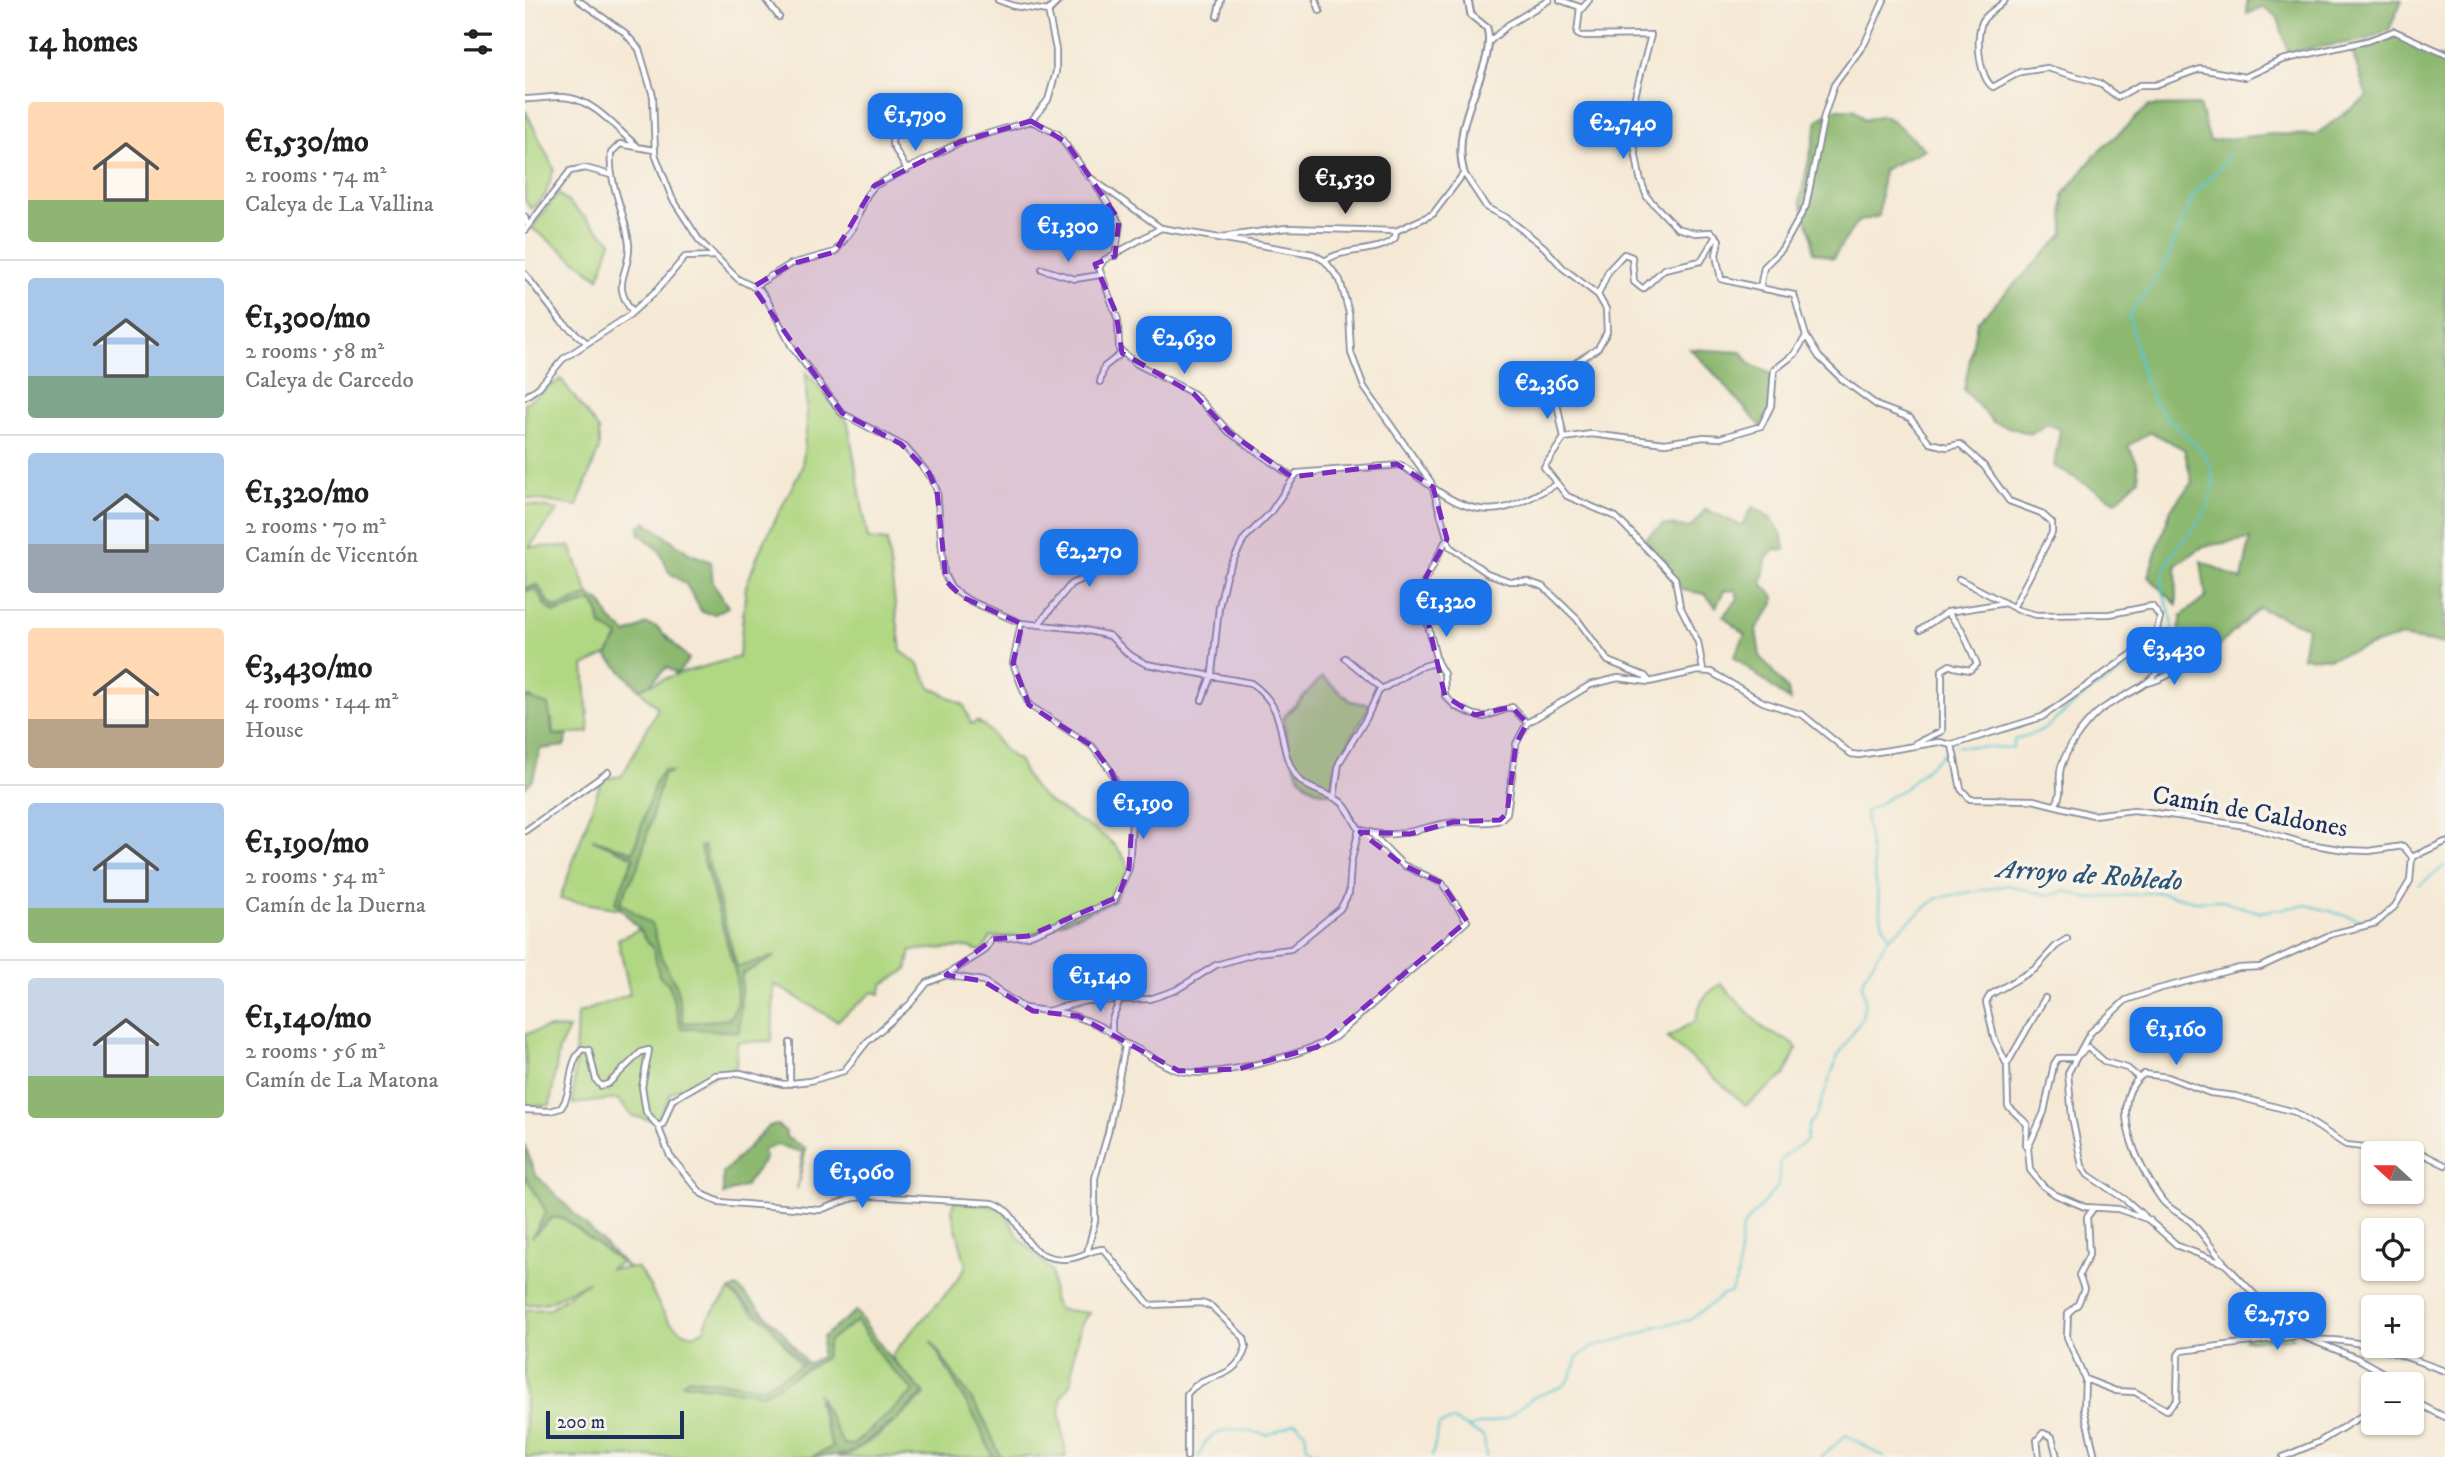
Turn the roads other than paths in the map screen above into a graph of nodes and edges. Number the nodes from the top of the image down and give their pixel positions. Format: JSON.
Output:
{"nodes":[{"id":1,"x":578,"y":0,"type":"edge"},
{"id":2,"x":766,"y":0,"type":"edge"},
{"id":3,"x":998,"y":0,"type":"edge"},
{"id":4,"x":1059,"y":0,"type":"edge"},
{"id":5,"x":1221,"y":0,"type":"edge"},
{"id":6,"x":1316,"y":0,"type":"edge"},
{"id":7,"x":1468,"y":0,"type":"edge"},
{"id":8,"x":1549,"y":0,"type":"edge"},
{"id":9,"x":1560,"y":0,"type":"edge"},
{"id":10,"x":1589,"y":0,"type":"edge"},
{"id":11,"x":1884,"y":0,"type":"edge"},
{"id":12,"x":2005,"y":0,"type":"edge"},
{"id":13,"x":1581,"y":10,"type":"junction"},
{"id":14,"x":1048,"y":11,"type":"junction"},
{"id":15,"x":1320,"y":11,"type":"dead end"},
{"id":16,"x":1217,"y":16,"type":"dead end"},
{"id":17,"x":779,"y":17,"type":"dead end"},
{"id":18,"x":1489,"y":42,"type":"junction"},
{"id":19,"x":2445,"y":54,"type":"edge"},
{"id":20,"x":525,"y":99,"type":"edge"},
{"id":21,"x":1031,"y":121,"type":"junction"},
{"id":22,"x":893,"y":129,"type":"dead end"},
{"id":23,"x":637,"y":146,"type":"junction"},
{"id":24,"x":654,"y":150,"type":"junction"},
{"id":25,"x":907,"y":170,"type":"junction"},
{"id":26,"x":1464,"y":173,"type":"junction"},
{"id":27,"x":611,"y":174,"type":"junction"},
{"id":28,"x":1094,"y":179,"type":"junction"},
{"id":29,"x":525,"y":217,"type":"edge"},
{"id":30,"x":526,"y":227,"type":"edge"},
{"id":31,"x":1161,"y":228,"type":"junction"},
{"id":32,"x":1396,"y":231,"type":"junction"},
{"id":33,"x":1716,"y":236,"type":"junction"},
{"id":34,"x":1222,"y":237,"type":"junction"},
{"id":35,"x":715,"y":256,"type":"junction"},
{"id":36,"x":1115,"y":256,"type":"junction"},
{"id":37,"x":1325,"y":261,"type":"junction"},
{"id":38,"x":1042,"y":270,"type":"dead end"},
{"id":39,"x":525,"y":274,"type":"edge"},
{"id":40,"x":1100,"y":275,"type":"junction"},
{"id":41,"x":753,"y":287,"type":"junction"},
{"id":42,"x":1760,"y":288,"type":"junction"},
{"id":43,"x":1598,"y":295,"type":"junction"},
{"id":44,"x":633,"y":312,"type":"junction"},
{"id":45,"x":1807,"y":336,"type":"junction"},
{"id":46,"x":586,"y":342,"type":"junction"},
{"id":47,"x":1122,"y":352,"type":"junction"},
{"id":48,"x":1100,"y":382,"type":"dead end"},
{"id":49,"x":525,"y":397,"type":"edge"},
{"id":50,"x":1564,"y":438,"type":"junction"},
{"id":51,"x":1293,"y":477,"type":"junction"},
{"id":52,"x":1555,"y":485,"type":"junction"},
{"id":53,"x":1433,"y":487,"type":"junction"},
{"id":54,"x":1447,"y":539,"type":"junction"},
{"id":55,"x":1122,"y":551,"type":"dead end"},
{"id":56,"x":1959,"y":579,"type":"dead end"},
{"id":57,"x":2005,"y":603,"type":"junction"},
{"id":58,"x":2014,"y":607,"type":"junction"},
{"id":59,"x":1947,"y":612,"type":"junction"},
{"id":60,"x":1021,"y":623,"type":"junction"},
{"id":61,"x":1038,"y":625,"type":"junction"},
{"id":62,"x":1920,"y":630,"type":"dead end"},
{"id":63,"x":2142,"y":645,"type":"junction"},
{"id":64,"x":1345,"y":658,"type":"dead end"},
{"id":65,"x":2183,"y":660,"type":"dead end"},
{"id":66,"x":1437,"y":662,"type":"junction"},
{"id":67,"x":1703,"y":670,"type":"junction"},
{"id":68,"x":1212,"y":677,"type":"junction"},
{"id":69,"x":1649,"y":682,"type":"junction"},
{"id":70,"x":2144,"y":685,"type":"junction"},
{"id":71,"x":1381,"y":688,"type":"junction"},
{"id":72,"x":1202,"y":700,"type":"dead end"},
{"id":73,"x":1527,"y":723,"type":"junction"},
{"id":74,"x":1952,"y":745,"type":"junction"},
{"id":75,"x":1908,"y":746,"type":"junction"},
{"id":76,"x":608,"y":772,"type":"dead end"},
{"id":77,"x":1334,"y":798,"type":"junction"},
{"id":78,"x":2056,"y":804,"type":"junction"},
{"id":79,"x":1359,"y":829,"type":"junction"},
{"id":80,"x":525,"y":831,"type":"edge"},
{"id":81,"x":1372,"y":834,"type":"junction"},
{"id":82,"x":2445,"y":842,"type":"edge"},
{"id":83,"x":2412,"y":856,"type":"junction"},
{"id":84,"x":2067,"y":939,"type":"dead end"},
{"id":85,"x":946,"y":975,"type":"junction"},
{"id":86,"x":2045,"y":998,"type":"dead end"},
{"id":87,"x":1119,"y":1001,"type":"junction"},
{"id":88,"x":1047,"y":1011,"type":"junction"},
{"id":89,"x":1112,"y":1034,"type":"junction"},
{"id":90,"x":790,"y":1043,"type":"dead end"},
{"id":91,"x":1124,"y":1043,"type":"junction"},
{"id":92,"x":2075,"y":1058,"type":"junction"},
{"id":93,"x":2007,"y":1065,"type":"junction"},
{"id":94,"x":2139,"y":1078,"type":"junction"},
{"id":95,"x":790,"y":1084,"type":"junction"},
{"id":96,"x":525,"y":1110,"type":"edge"},
{"id":97,"x":658,"y":1126,"type":"junction"},
{"id":98,"x":2026,"y":1157,"type":"junction"},
{"id":99,"x":2445,"y":1165,"type":"edge"},
{"id":100,"x":2079,"y":1204,"type":"junction"},
{"id":101,"x":2094,"y":1208,"type":"junction"},
{"id":102,"x":2087,"y":1217,"type":"junction"},
{"id":103,"x":2151,"y":1220,"type":"junction"},
{"id":104,"x":1087,"y":1253,"type":"junction"},
{"id":105,"x":2225,"y":1264,"type":"junction"},
{"id":106,"x":2265,"y":1303,"type":"junction"},
{"id":107,"x":2297,"y":1336,"type":"junction"},
{"id":108,"x":2245,"y":1340,"type":"junction"},
{"id":109,"x":2312,"y":1340,"type":"junction"},
{"id":110,"x":2445,"y":1371,"type":"edge"},
{"id":111,"x":2382,"y":1372,"type":"edge"},
{"id":112,"x":2085,"y":1379,"type":"junction"},
{"id":113,"x":2424,"y":1406,"type":"edge"},
{"id":114,"x":2361,"y":1416,"type":"edge"},
{"id":115,"x":2445,"y":1417,"type":"edge"},
{"id":116,"x":1187,"y":1457,"type":"edge"},
{"id":117,"x":2039,"y":1457,"type":"edge"},
{"id":118,"x":2057,"y":1457,"type":"edge"},
{"id":119,"x":2095,"y":1457,"type":"edge"},
{"id":120,"x":2283,"y":1457,"type":"edge"}],
"edges":[{"from":1,"to":24,"type":"street"},
{"from":2,"to":17,"type":"street"},
{"from":3,"to":14,"type":"street"},
{"from":4,"to":14,"type":"street"},
{"from":5,"to":16,"type":"street"},
{"from":6,"to":15,"type":"street"},
{"from":7,"to":18,"type":"street"},
{"from":8,"to":18,"type":"street"},
{"from":9,"to":13,"type":"street"},
{"from":10,"to":13,"type":"street"},
{"from":11,"to":42,"type":"street"},
{"from":12,"to":19,"type":"street"},
{"from":13,"to":33,"type":"street"},
{"from":14,"to":21,"type":"street"},
{"from":18,"to":26,"type":"street"},
{"from":20,"to":23,"type":"street"},
{"from":21,"to":25,"type":"street"},
{"from":21,"to":28,"type":"street"},
{"from":22,"to":25,"type":"street"},
{"from":23,"to":24,"type":"street"},
{"from":23,"to":27,"type":"street"},
{"from":24,"to":35,"type":"street"},
{"from":25,"to":41,"type":"street"},
{"from":26,"to":32,"type":"street"},
{"from":26,"to":43,"type":"street"},
{"from":27,"to":30,"type":"street"},
{"from":27,"to":44,"type":"street"},
{"from":28,"to":31,"type":"street"},
{"from":28,"to":36,"type":"street"},
{"from":29,"to":30,"type":"street"},
{"from":31,"to":34,"type":"street"},
{"from":31,"to":36,"type":"street"},
{"from":32,"to":34,"type":"street"},
{"from":32,"to":37,"type":"street"},
{"from":33,"to":42,"type":"street"},
{"from":33,"to":43,"type":"street"},
{"from":34,"to":37,"type":"street"},
{"from":35,"to":41,"type":"street"},
{"from":35,"to":44,"type":"street"},
{"from":36,"to":40,"type":"street"},
{"from":37,"to":53,"type":"street"},
{"from":38,"to":40,"type":"street"},
{"from":39,"to":46,"type":"street"},
{"from":40,"to":47,"type":"street"},
{"from":41,"to":60,"type":"street"},
{"from":42,"to":45,"type":"street"},
{"from":43,"to":50,"type":"street"},
{"from":44,"to":46,"type":"street"},
{"from":45,"to":50,"type":"street"},
{"from":45,"to":58,"type":"street"},
{"from":46,"to":49,"type":"street"},
{"from":47,"to":48,"type":"street"},
{"from":47,"to":51,"type":"street"},
{"from":50,"to":52,"type":"street"},
{"from":51,"to":53,"type":"street"},
{"from":51,"to":68,"type":"street"},
{"from":52,"to":53,"type":"street"},
{"from":52,"to":67,"type":"street"},
{"from":53,"to":54,"type":"street"},
{"from":54,"to":66,"type":"street"},
{"from":54,"to":69,"type":"street"},
{"from":55,"to":61,"type":"street"},
{"from":56,"to":57,"type":"street"},
{"from":57,"to":58,"type":"street"},
{"from":57,"to":59,"type":"street"},
{"from":58,"to":63,"type":"street"},
{"from":59,"to":62,"type":"street"},
{"from":59,"to":75,"type":"street"},
{"from":60,"to":61,"type":"street"},
{"from":60,"to":85,"type":"street"},
{"from":61,"to":68,"type":"street"},
{"from":63,"to":70,"type":"street"},
{"from":63,"to":74,"type":"street"},
{"from":64,"to":71,"type":"street"},
{"from":65,"to":70,"type":"street"},
{"from":66,"to":71,"type":"street"},
{"from":66,"to":73,"type":"street"},
{"from":67,"to":69,"type":"street"},
{"from":67,"to":75,"type":"street"},
{"from":68,"to":72,"type":"street"},
{"from":68,"to":77,"type":"street"},
{"from":69,"to":73,"type":"street"},
{"from":70,"to":78,"type":"street"},
{"from":71,"to":77,"type":"street"},
{"from":73,"to":81,"type":"street"},
{"from":74,"to":75,"type":"street"},
{"from":74,"to":78,"type":"street","name":"Camín de Caldones"},
{"from":76,"to":80,"type":"street"},
{"from":77,"to":79,"type":"street"},
{"from":78,"to":83,"type":"street","name":"Camín de Caldones"},
{"from":79,"to":81,"type":"street"},
{"from":79,"to":87,"type":"street"},
{"from":81,"to":91,"type":"street"},
{"from":82,"to":83,"type":"street"},
{"from":83,"to":92,"type":"street"},
{"from":84,"to":93,"type":"street"},
{"from":85,"to":88,"type":"street"},
{"from":85,"to":95,"type":"street"},
{"from":86,"to":93,"type":"street"},
{"from":87,"to":88,"type":"street"},
{"from":87,"to":89,"type":"street"},
{"from":88,"to":89,"type":"street"},
{"from":89,"to":91,"type":"street"},
{"from":90,"to":95,"type":"street"},
{"from":91,"to":104,"type":"street"},
{"from":92,"to":94,"type":"street"},
{"from":92,"to":98,"type":"street"},
{"from":92,"to":103,"type":"street"},
{"from":93,"to":98,"type":"street"},
{"from":94,"to":99,"type":"street"},
{"from":94,"to":105,"type":"street"},
{"from":95,"to":97,"type":"street"},
{"from":96,"to":97,"type":"street"},
{"from":97,"to":104,"type":"street"},
{"from":98,"to":100,"type":"street"},
{"from":100,"to":101,"type":"street"},
{"from":100,"to":102,"type":"street"},
{"from":101,"to":102,"type":"street"},
{"from":101,"to":103,"type":"street"},
{"from":102,"to":112,"type":"street"},
{"from":103,"to":105,"type":"street"},
{"from":104,"to":116,"type":"street"},
{"from":105,"to":106,"type":"street"},
{"from":106,"to":107,"type":"street"},
{"from":106,"to":108,"type":"street"},
{"from":107,"to":108,"type":"street"},
{"from":107,"to":109,"type":"street"},
{"from":108,"to":112,"type":"street"},
{"from":109,"to":110,"type":"street"},
{"from":109,"to":111,"type":"street"},
{"from":112,"to":119,"type":"street"},
{"from":113,"to":115,"type":"street"},
{"from":114,"to":120,"type":"street"},
{"from":117,"to":118,"type":"street"}]}
